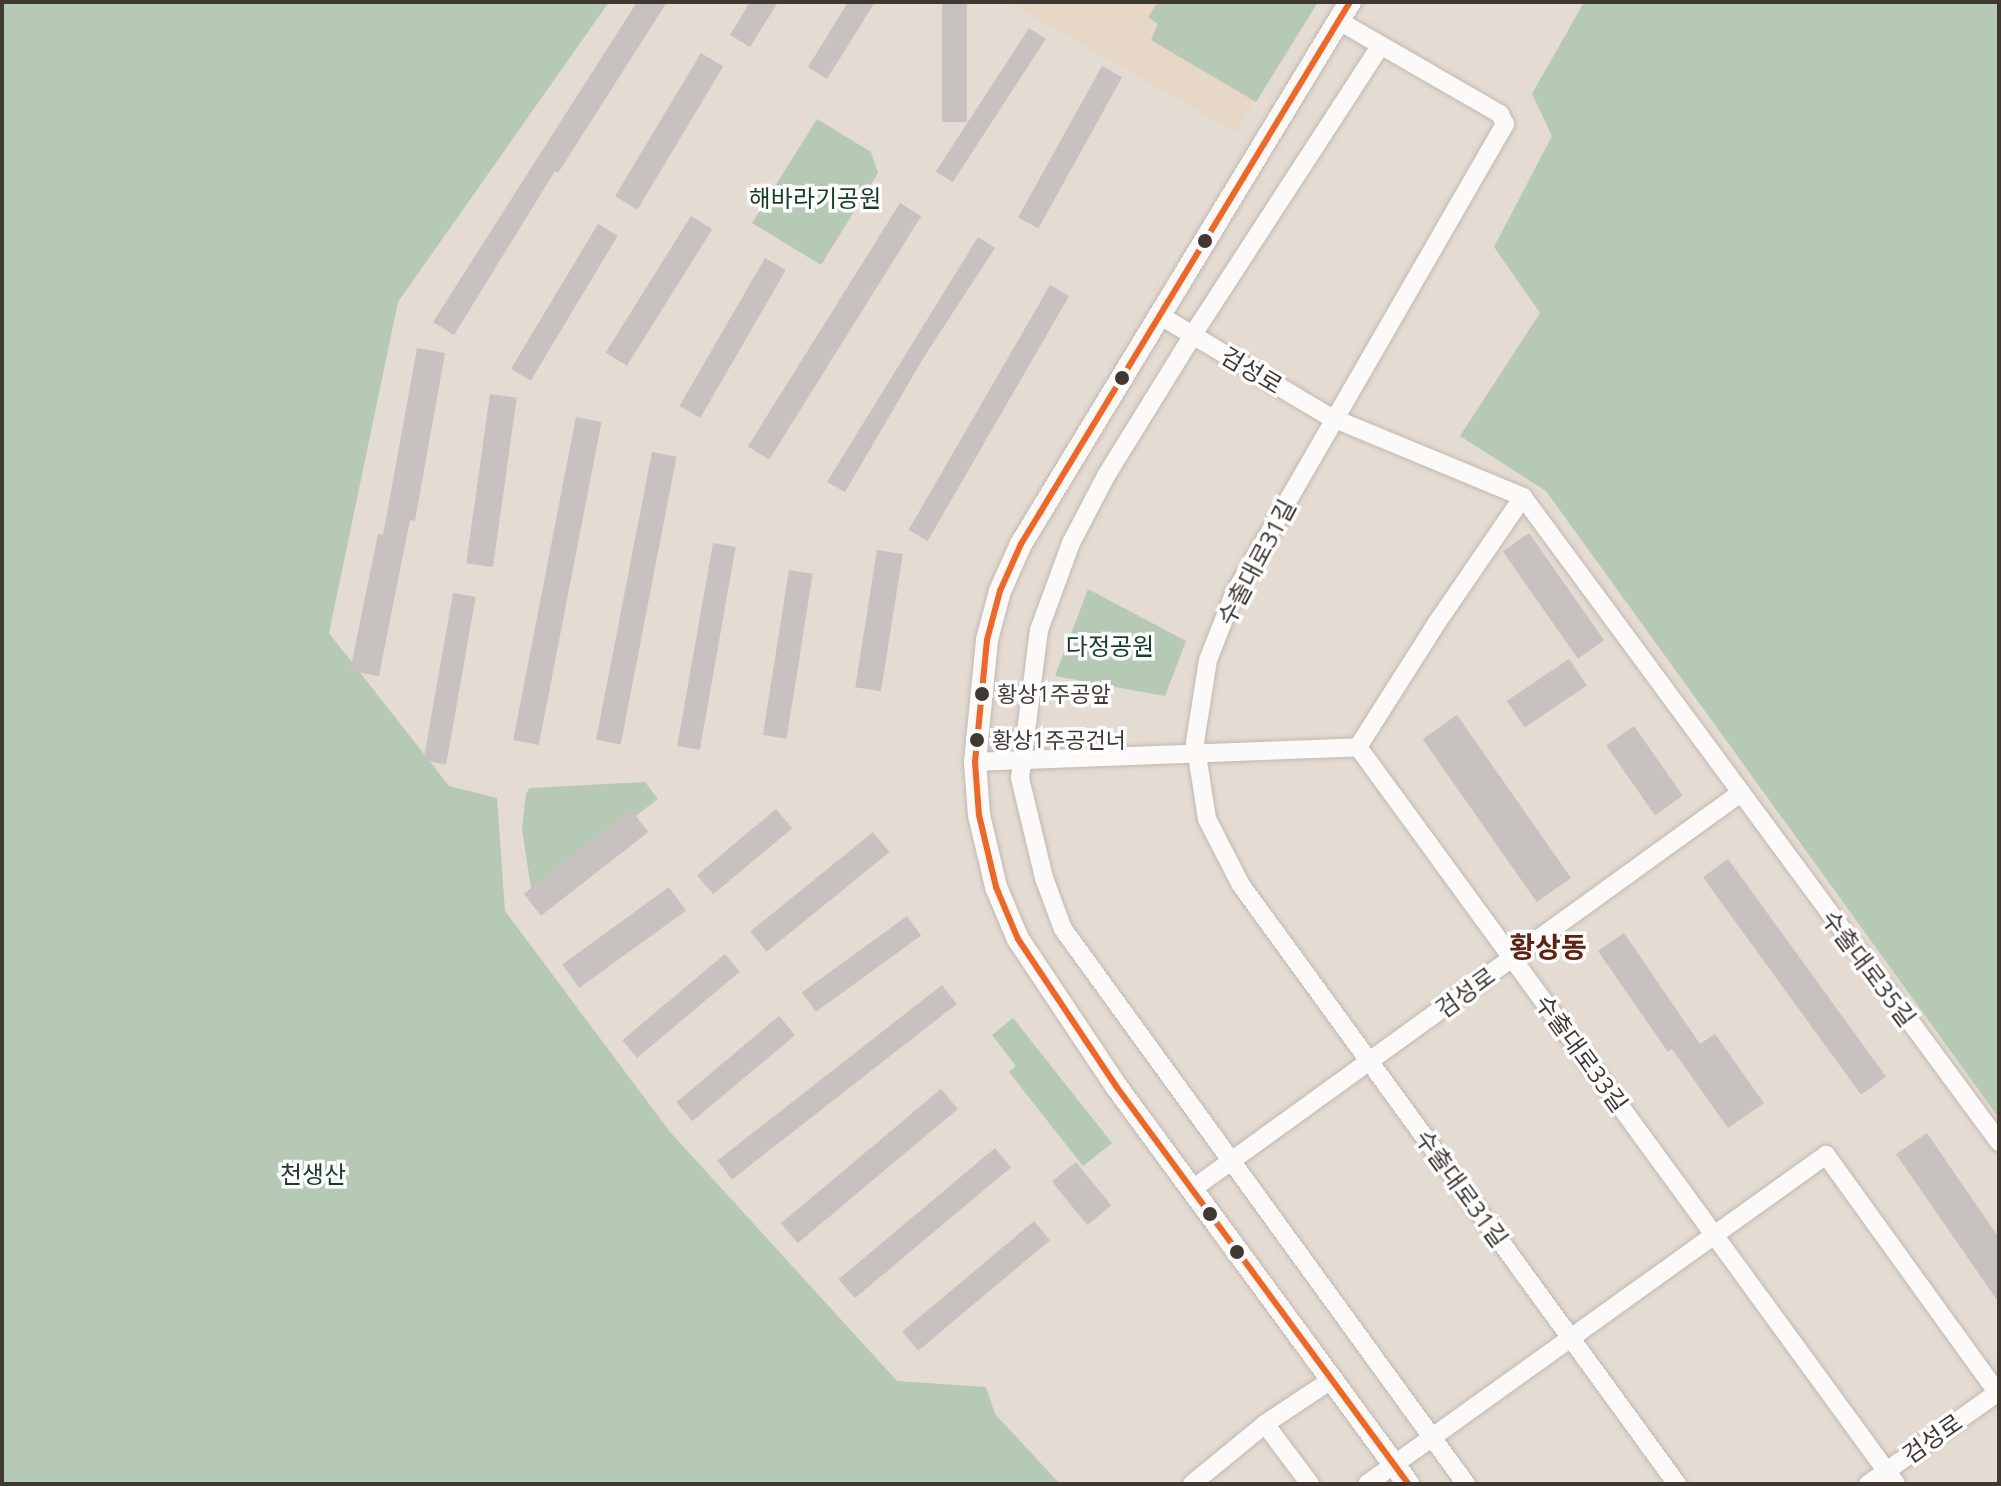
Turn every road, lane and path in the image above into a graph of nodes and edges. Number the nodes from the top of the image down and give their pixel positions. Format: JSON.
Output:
{"nodes":[{"id":1,"x":1344,"y":12,"type":"edge"},
{"id":2,"x":1381,"y":45,"type":"junction"},
{"id":3,"x":1159,"y":315,"type":"junction"},
{"id":4,"x":1193,"y":335,"type":"junction"},
{"id":5,"x":1335,"y":420,"type":"junction"},
{"id":6,"x":1523,"y":497,"type":"junction"},
{"id":7,"x":1358,"y":747,"type":"junction"},
{"id":8,"x":1197,"y":754,"type":"junction"},
{"id":9,"x":975,"y":762,"type":"junction"},
{"id":10,"x":1022,"y":762,"type":"junction"},
{"id":11,"x":1739,"y":794,"type":"junction"},
{"id":12,"x":1512,"y":958,"type":"junction"},
{"id":13,"x":1369,"y":1061,"type":"junction"},
{"id":14,"x":1999,"y":1142,"type":"edge"},
{"id":15,"x":1230,"y":1162,"type":"junction"},
{"id":16,"x":1191,"y":1190,"type":"junction"},
{"id":17,"x":1714,"y":1235,"type":"junction"},
{"id":18,"x":1570,"y":1337,"type":"junction"},
{"id":19,"x":1331,"y":1380,"type":"junction"},
{"id":20,"x":1998,"y":1394,"type":"edge"},
{"id":21,"x":1265,"y":1424,"type":"junction"},
{"id":22,"x":1432,"y":1437,"type":"junction"},
{"id":23,"x":1393,"y":1464,"type":"junction"},
{"id":24,"x":1891,"y":1477,"type":"edge"},
{"id":25,"x":1192,"y":1484,"type":"edge"},
{"id":26,"x":1310,"y":1484,"type":"edge"},
{"id":27,"x":1367,"y":1484,"type":"edge"},
{"id":28,"x":1408,"y":1484,"type":"edge"},
{"id":29,"x":1466,"y":1484,"type":"edge"},
{"id":30,"x":1677,"y":1484,"type":"edge"},
{"id":31,"x":1868,"y":1484,"type":"edge"}],
"edges":[{"from":1,"to":2,"type":"street","name":"수출대로31길"},
{"from":1,"to":3,"type":"street"},
{"from":2,"to":4,"type":"street"},
{"from":2,"to":5,"type":"street","name":"수출대로31길"},
{"from":3,"to":4,"type":"street","name":"검성로"},
{"from":3,"to":9,"type":"street"},
{"from":4,"to":5,"type":"street","name":"검성로"},
{"from":4,"to":10,"type":"street"},
{"from":5,"to":6,"type":"street","name":"검성로"},
{"from":5,"to":8,"type":"street","name":"수출대로31길"},
{"from":6,"to":7,"type":"street"},
{"from":6,"to":11,"type":"street","name":"수출대로35길"},
{"from":7,"to":8,"type":"street"},
{"from":7,"to":12,"type":"street","name":"수출대로33길"},
{"from":8,"to":10,"type":"street"},
{"from":8,"to":13,"type":"street","name":"수출대로31길"},
{"from":9,"to":10,"type":"street"},
{"from":9,"to":16,"type":"street"},
{"from":10,"to":15,"type":"street"},
{"from":11,"to":12,"type":"street","name":"검성로"},
{"from":11,"to":14,"type":"street","name":"수출대로35길"},
{"from":12,"to":13,"type":"street","name":"검성로"},
{"from":12,"to":17,"type":"street","name":"수출대로33길"},
{"from":13,"to":15,"type":"street","name":"검성로"},
{"from":13,"to":18,"type":"street","name":"수출대로31길"},
{"from":15,"to":16,"type":"street","name":"검성로"},
{"from":15,"to":22,"type":"street"},
{"from":16,"to":19,"type":"street"},
{"from":17,"to":18,"type":"street"},
{"from":17,"to":20,"type":"street"},
{"from":17,"to":24,"type":"street","name":"수출대로33길"},
{"from":18,"to":22,"type":"street"},
{"from":18,"to":30,"type":"street","name":"수출대로31길"},
{"from":19,"to":21,"type":"street"},
{"from":19,"to":23,"type":"street"},
{"from":20,"to":24,"type":"street","name":"검성로"},
{"from":21,"to":25,"type":"street"},
{"from":21,"to":26,"type":"street"},
{"from":22,"to":23,"type":"street"},
{"from":22,"to":29,"type":"street"},
{"from":23,"to":27,"type":"street"},
{"from":23,"to":28,"type":"street"},
{"from":24,"to":31,"type":"street","name":"검성로"}]}
